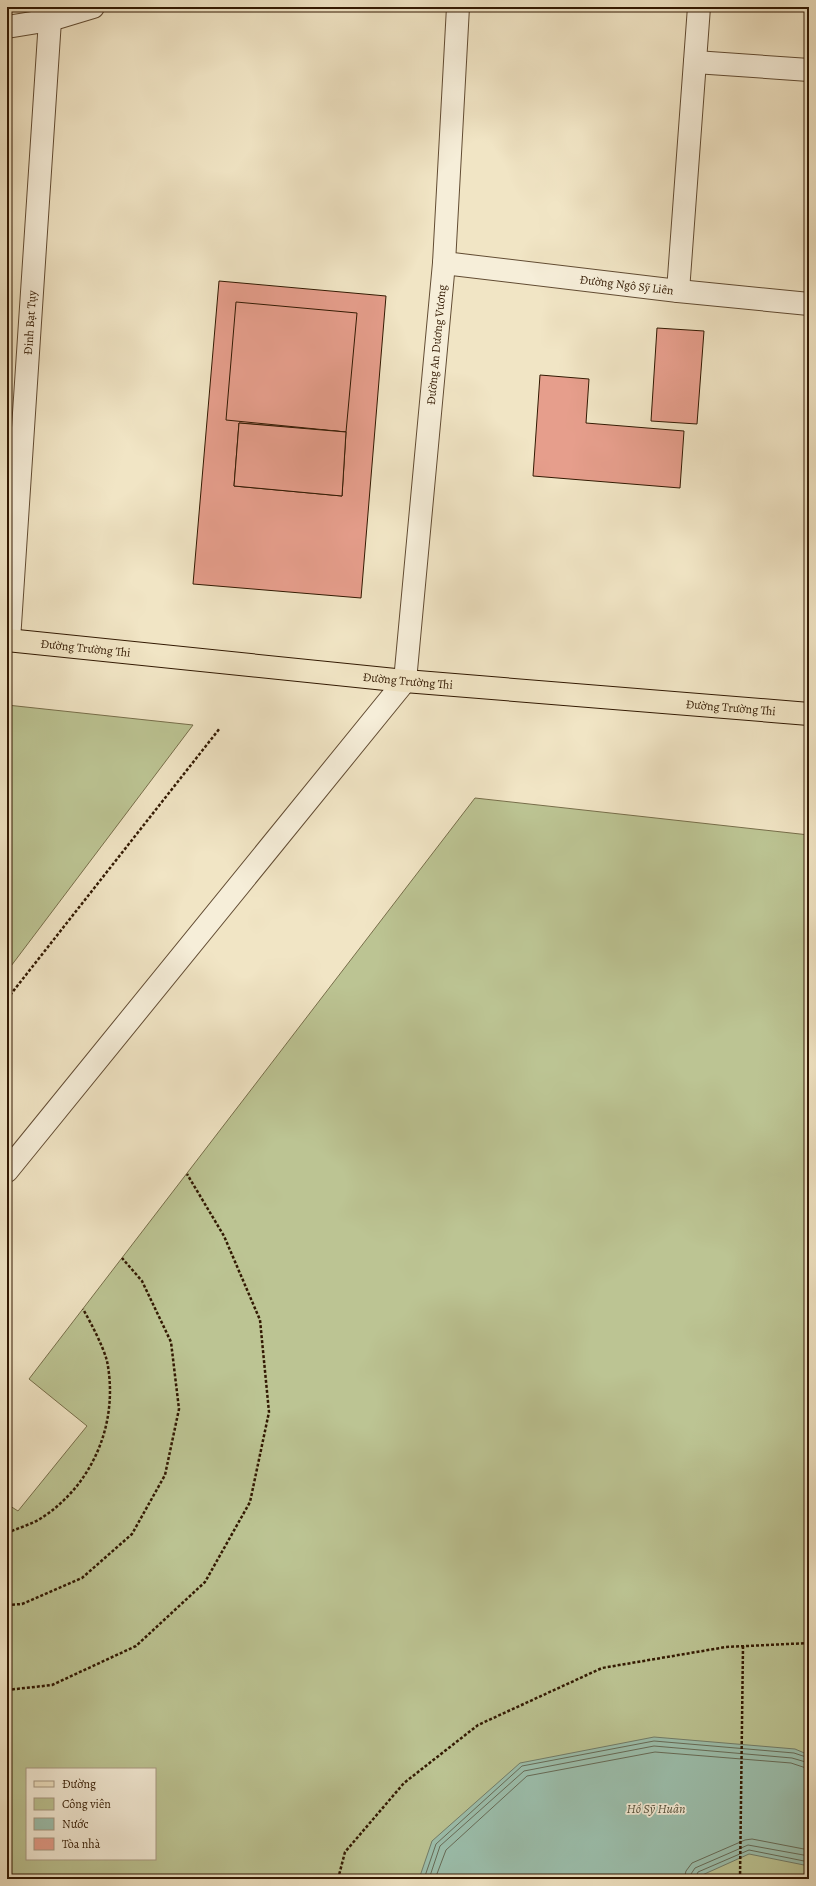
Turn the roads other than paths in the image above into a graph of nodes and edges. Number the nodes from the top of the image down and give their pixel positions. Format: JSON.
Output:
{"nodes":[{"id":1,"x":93,"y":7,"type":"edge"},
{"id":2,"x":458,"y":7,"type":"edge"},
{"id":3,"x":699,"y":7,"type":"edge"},
{"id":4,"x":48,"y":13,"type":"edge"},
{"id":5,"x":7,"y":27,"type":"edge"},
{"id":6,"x":695,"y":62,"type":"junction"},
{"id":7,"x":809,"y":70,"type":"edge"},
{"id":8,"x":444,"y":263,"type":"junction"},
{"id":9,"x":678,"y":291,"type":"junction"},
{"id":10,"x":809,"y":304,"type":"edge"},
{"id":11,"x":8,"y":640,"type":"edge"},
{"id":12,"x":405,"y":681,"type":"junction"},
{"id":13,"x":809,"y":714,"type":"edge"},
{"id":14,"x":7,"y":1171,"type":"edge"}],
"edges":[{"from":1,"to":4,"type":"street"},
{"from":2,"to":8,"type":"street","name":"Đường An Dương Vương"},
{"from":3,"to":6,"type":"street"},
{"from":4,"to":5,"type":"street"},
{"from":4,"to":11,"type":"street","name":"Đinh Bạt Tụy"},
{"from":6,"to":7,"type":"street"},
{"from":6,"to":9,"type":"street"},
{"from":8,"to":9,"type":"street","name":"Đường Ngô Sỹ Liên"},
{"from":8,"to":12,"type":"street","name":"Đường An Dương Vương"},
{"from":9,"to":10,"type":"street","name":"Đường Ngô Sỹ Liên"},
{"from":11,"to":12,"type":"main road","name":"Đường Trường Thi"},
{"from":12,"to":13,"type":"main road","name":"Đường Trường Thi"},
{"from":12,"to":14,"type":"street"}]}
